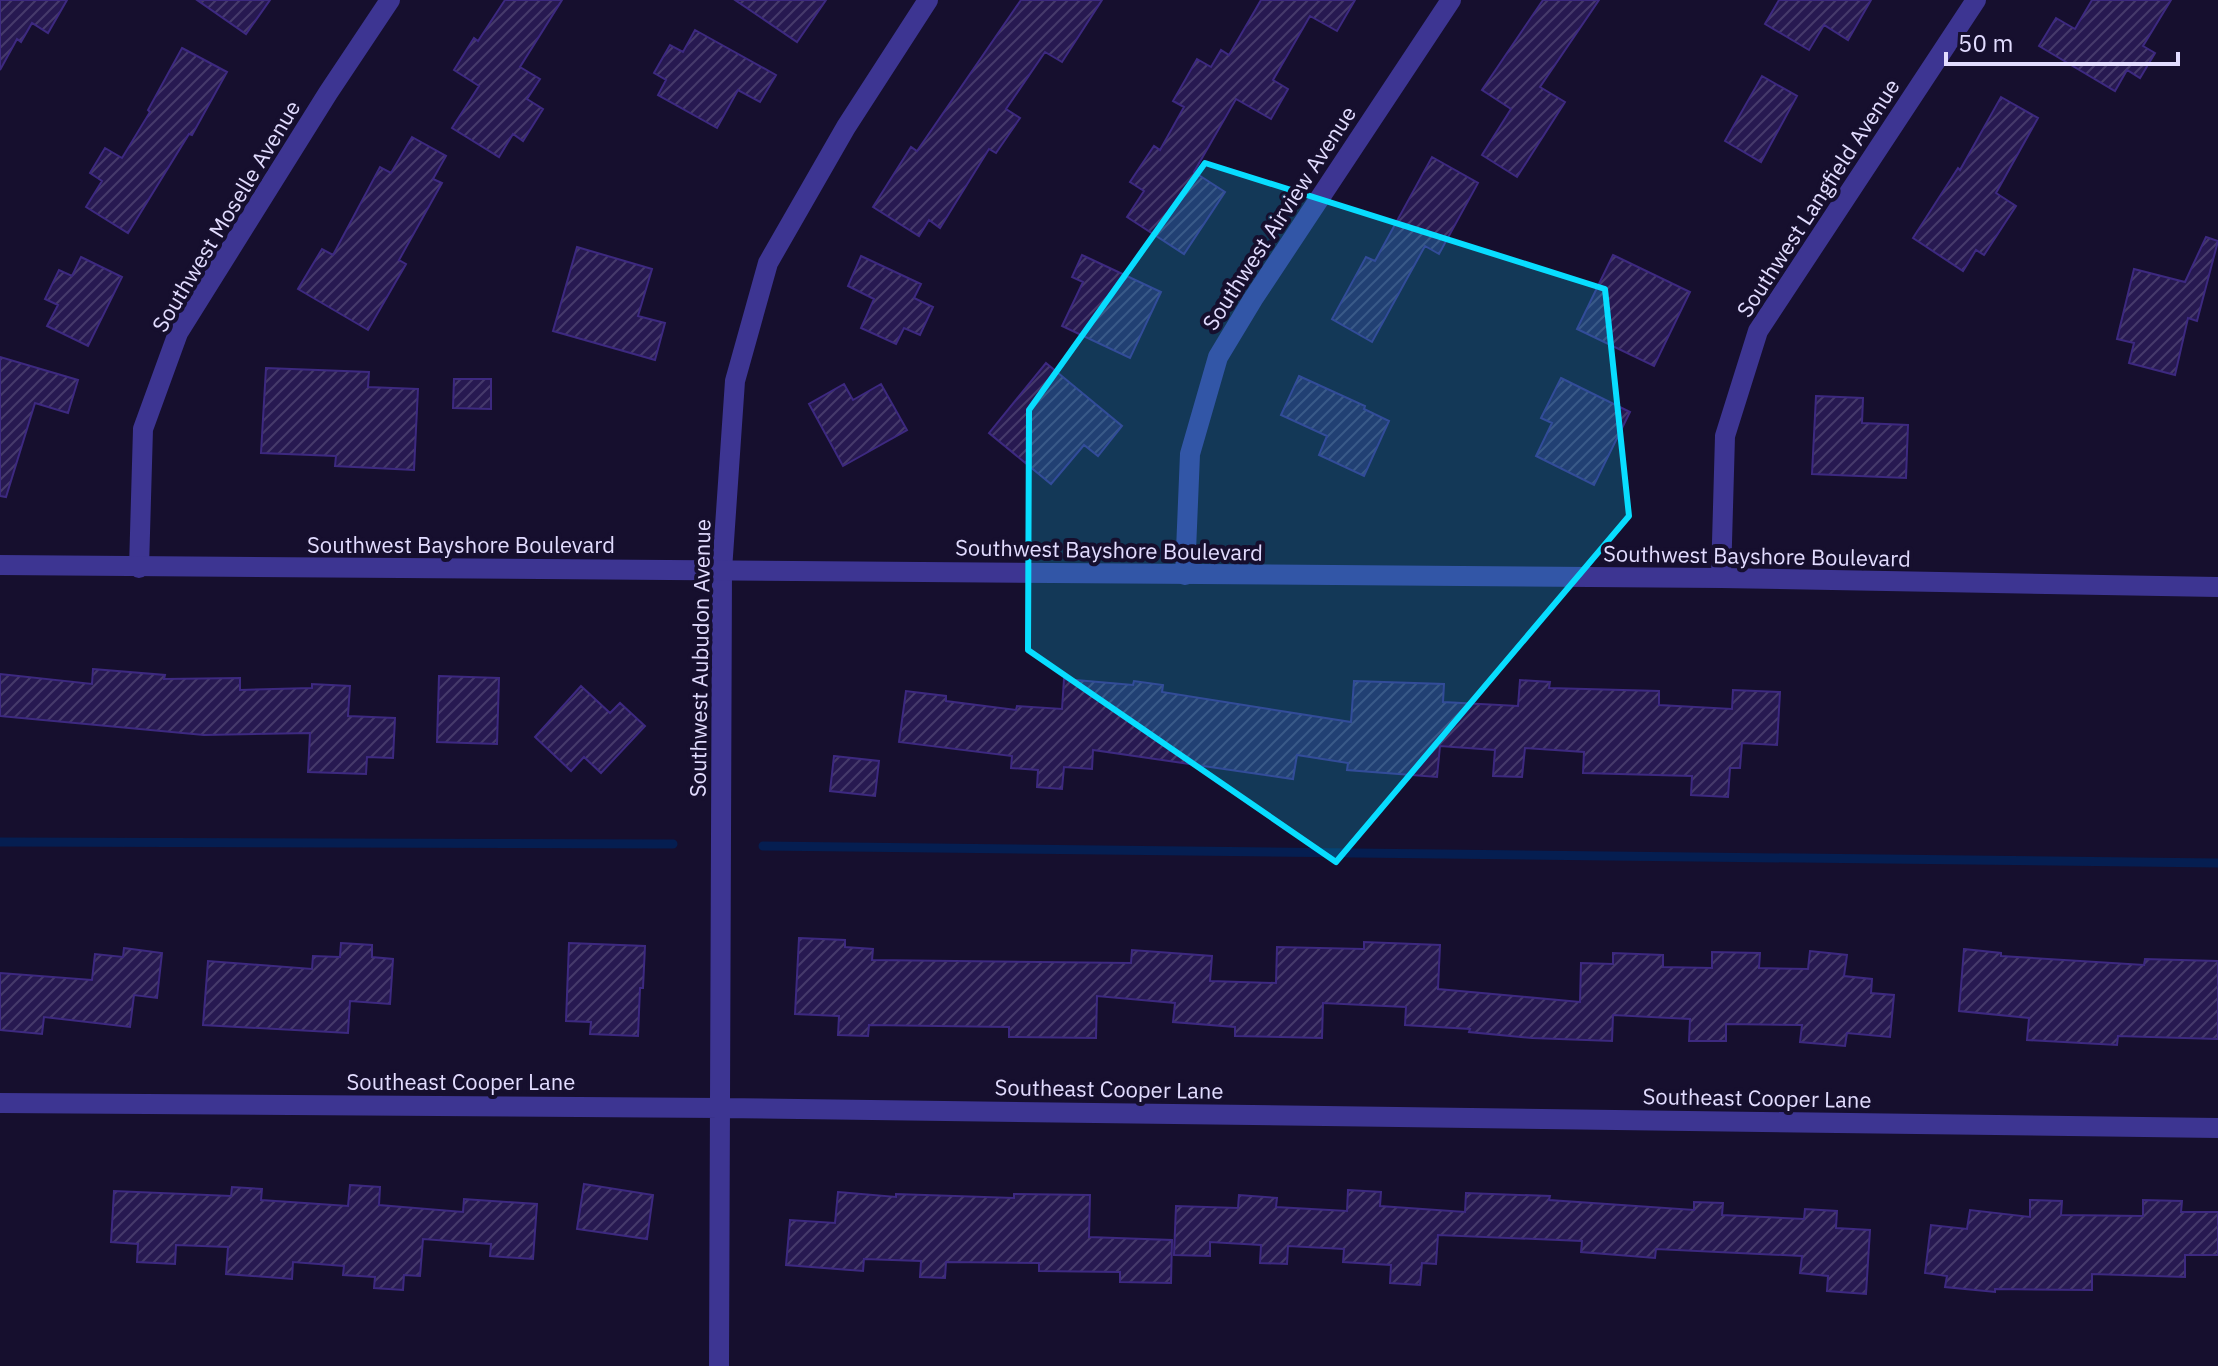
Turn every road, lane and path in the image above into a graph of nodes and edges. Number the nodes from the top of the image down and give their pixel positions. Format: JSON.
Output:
{"nodes":[{"id":1,"x":390,"y":0,"type":"edge"},
{"id":2,"x":928,"y":0,"type":"edge"},
{"id":3,"x":1451,"y":0,"type":"edge"},
{"id":4,"x":1976,"y":0,"type":"edge"},
{"id":5,"x":0,"y":565,"type":"edge"},
{"id":6,"x":139,"y":568,"type":"junction"},
{"id":7,"x":722,"y":570,"type":"junction"},
{"id":8,"x":1185,"y":575,"type":"junction"},
{"id":9,"x":1721,"y":578,"type":"junction"},
{"id":10,"x":2218,"y":587,"type":"edge"},
{"id":11,"x":0,"y":1103,"type":"edge"},
{"id":12,"x":720,"y":1108,"type":"junction"},
{"id":13,"x":2218,"y":1128,"type":"edge"},
{"id":14,"x":719,"y":1366,"type":"edge"}],
"edges":[{"from":1,"to":6,"type":"street","name":"Southwest Moselle Avenue"},
{"from":2,"to":7,"type":"street","name":"Southwest Aubudon Avenue"},
{"from":3,"to":8,"type":"street","name":"Southwest Airview Avenue"},
{"from":4,"to":9,"type":"street","name":"Southwest Langfield Avenue"},
{"from":5,"to":6,"type":"street","name":"Southwest Bayshore Boulevard"},
{"from":6,"to":7,"type":"street","name":"Southwest Bayshore Boulevard"},
{"from":7,"to":8,"type":"street","name":"Southwest Bayshore Boulevard"},
{"from":7,"to":12,"type":"street","name":"Southwest Aubudon Avenue"},
{"from":8,"to":9,"type":"street","name":"Southwest Bayshore Boulevard"},
{"from":9,"to":10,"type":"street","name":"Southwest Bayshore Boulevard"},
{"from":11,"to":12,"type":"street","name":"Southeast Cooper Lane"},
{"from":12,"to":13,"type":"street","name":"Southeast Cooper Lane"},
{"from":12,"to":14,"type":"street","name":"Southwest Aubudon Avenue"}]}
